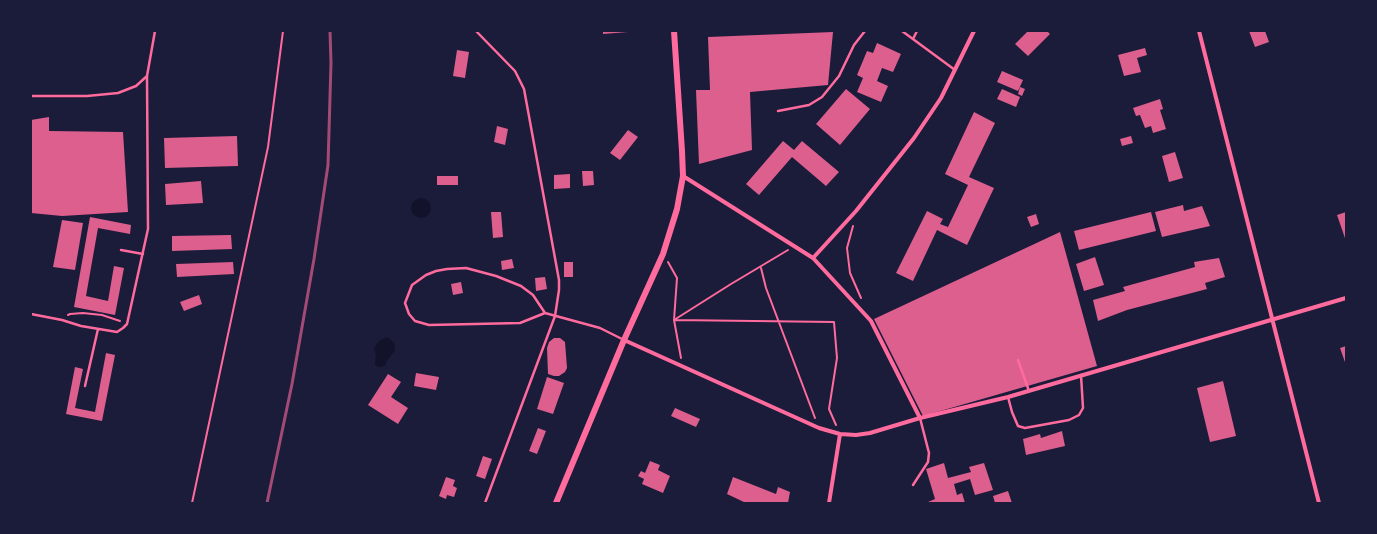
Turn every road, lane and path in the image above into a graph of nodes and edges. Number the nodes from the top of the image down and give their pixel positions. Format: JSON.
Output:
{"nodes":[{"id":1,"x":155,"y":31,"type":"edge"},
{"id":2,"x":283,"y":31,"type":"edge"},
{"id":3,"x":476,"y":31,"type":"edge"},
{"id":4,"x":674,"y":31,"type":"edge"},
{"id":5,"x":865,"y":31,"type":"edge"},
{"id":6,"x":902,"y":31,"type":"edge"},
{"id":7,"x":917,"y":31,"type":"edge"},
{"id":8,"x":974,"y":31,"type":"edge"},
{"id":9,"x":1199,"y":31,"type":"edge"},
{"id":10,"x":914,"y":39,"type":"junction"},
{"id":11,"x":955,"y":70,"type":"junction"},
{"id":12,"x":147,"y":76,"type":"junction"},
{"id":13,"x":31,"y":96,"type":"edge"},
{"id":14,"x":778,"y":111,"type":"dead end"},
{"id":15,"x":682,"y":176,"type":"junction"},
{"id":16,"x":852,"y":226,"type":"dead end"},
{"id":17,"x":796,"y":247,"type":"junction"},
{"id":18,"x":121,"y":250,"type":"dead end"},
{"id":19,"x":143,"y":254,"type":"junction"},
{"id":20,"x":663,"y":254,"type":"junction"},
{"id":21,"x":813,"y":258,"type":"junction"},
{"id":22,"x":761,"y":267,"type":"junction"},
{"id":23,"x":1346,"y":298,"type":"edge"},
{"id":24,"x":862,"y":301,"type":"dead end"},
{"id":25,"x":545,"y":313,"type":"junction"},
{"id":26,"x":31,"y":314,"type":"edge"},
{"id":27,"x":555,"y":316,"type":"junction"},
{"id":28,"x":62,"y":320,"type":"junction"},
{"id":29,"x":674,"y":320,"type":"junction"},
{"id":30,"x":1272,"y":320,"type":"junction"},
{"id":31,"x":779,"y":322,"type":"junction"},
{"id":32,"x":127,"y":324,"type":"junction"},
{"id":33,"x":98,"y":329,"type":"junction"},
{"id":34,"x":624,"y":340,"type":"junction"},
{"id":35,"x":1018,"y":360,"type":"dead end"},
{"id":36,"x":683,"y":367,"type":"junction"},
{"id":37,"x":1081,"y":374,"type":"junction"},
{"id":38,"x":85,"y":386,"type":"dead end"},
{"id":39,"x":1029,"y":390,"type":"junction"},
{"id":40,"x":1008,"y":397,"type":"junction"},
{"id":41,"x":920,"y":418,"type":"junction"},
{"id":42,"x":819,"y":428,"type":"junction"},
{"id":43,"x":840,"y":434,"type":"junction"},
{"id":44,"x":913,"y":485,"type":"dead end"},
{"id":45,"x":192,"y":503,"type":"edge"},
{"id":46,"x":484,"y":503,"type":"edge"},
{"id":47,"x":556,"y":503,"type":"edge"},
{"id":48,"x":829,"y":503,"type":"edge"},
{"id":49,"x":1319,"y":503,"type":"edge"}],
"edges":[{"from":1,"to":12,"type":"lane"},
{"from":2,"to":45,"type":"path"},
{"from":3,"to":27,"type":"lane"},
{"from":4,"to":15,"type":"street"},
{"from":5,"to":14,"type":"lane"},
{"from":6,"to":10,"type":"lane"},
{"from":7,"to":10,"type":"lane"},
{"from":8,"to":11,"type":"street"},
{"from":9,"to":30,"type":"street"},
{"from":10,"to":11,"type":"lane"},
{"from":11,"to":21,"type":"street"},
{"from":12,"to":13,"type":"lane"},
{"from":12,"to":19,"type":"lane"},
{"from":15,"to":17,"type":"street"},
{"from":15,"to":20,"type":"street"},
{"from":16,"to":24,"type":"path"},
{"from":17,"to":21,"type":"street"},
{"from":17,"to":22,"type":"path"},
{"from":18,"to":19,"type":"lane"},
{"from":19,"to":32,"type":"lane"},
{"from":20,"to":29,"type":"path"},
{"from":20,"to":34,"type":"street"},
{"from":21,"to":41,"type":"street"},
{"from":22,"to":29,"type":"path"},
{"from":22,"to":31,"type":"path"},
{"from":23,"to":30,"type":"street"},
{"from":25,"to":25,"type":"lane"},
{"from":25,"to":27,"type":"lane"},
{"from":26,"to":28,"type":"lane"},
{"from":27,"to":34,"type":"lane"},
{"from":27,"to":46,"type":"lane"},
{"from":28,"to":32,"type":"path"},
{"from":28,"to":33,"type":"lane"},
{"from":29,"to":31,"type":"path"},
{"from":29,"to":36,"type":"path"},
{"from":30,"to":37,"type":"street"},
{"from":30,"to":49,"type":"street"},
{"from":31,"to":42,"type":"path"},
{"from":31,"to":43,"type":"path"},
{"from":32,"to":33,"type":"lane"},
{"from":33,"to":38,"type":"lane"},
{"from":34,"to":36,"type":"street"},
{"from":34,"to":47,"type":"street"},
{"from":35,"to":39,"type":"lane"},
{"from":36,"to":42,"type":"street"},
{"from":37,"to":39,"type":"street"},
{"from":37,"to":40,"type":"lane"},
{"from":39,"to":40,"type":"street"},
{"from":40,"to":41,"type":"street"},
{"from":41,"to":43,"type":"street"},
{"from":41,"to":44,"type":"lane"},
{"from":42,"to":43,"type":"street"},
{"from":43,"to":48,"type":"street"}]}
